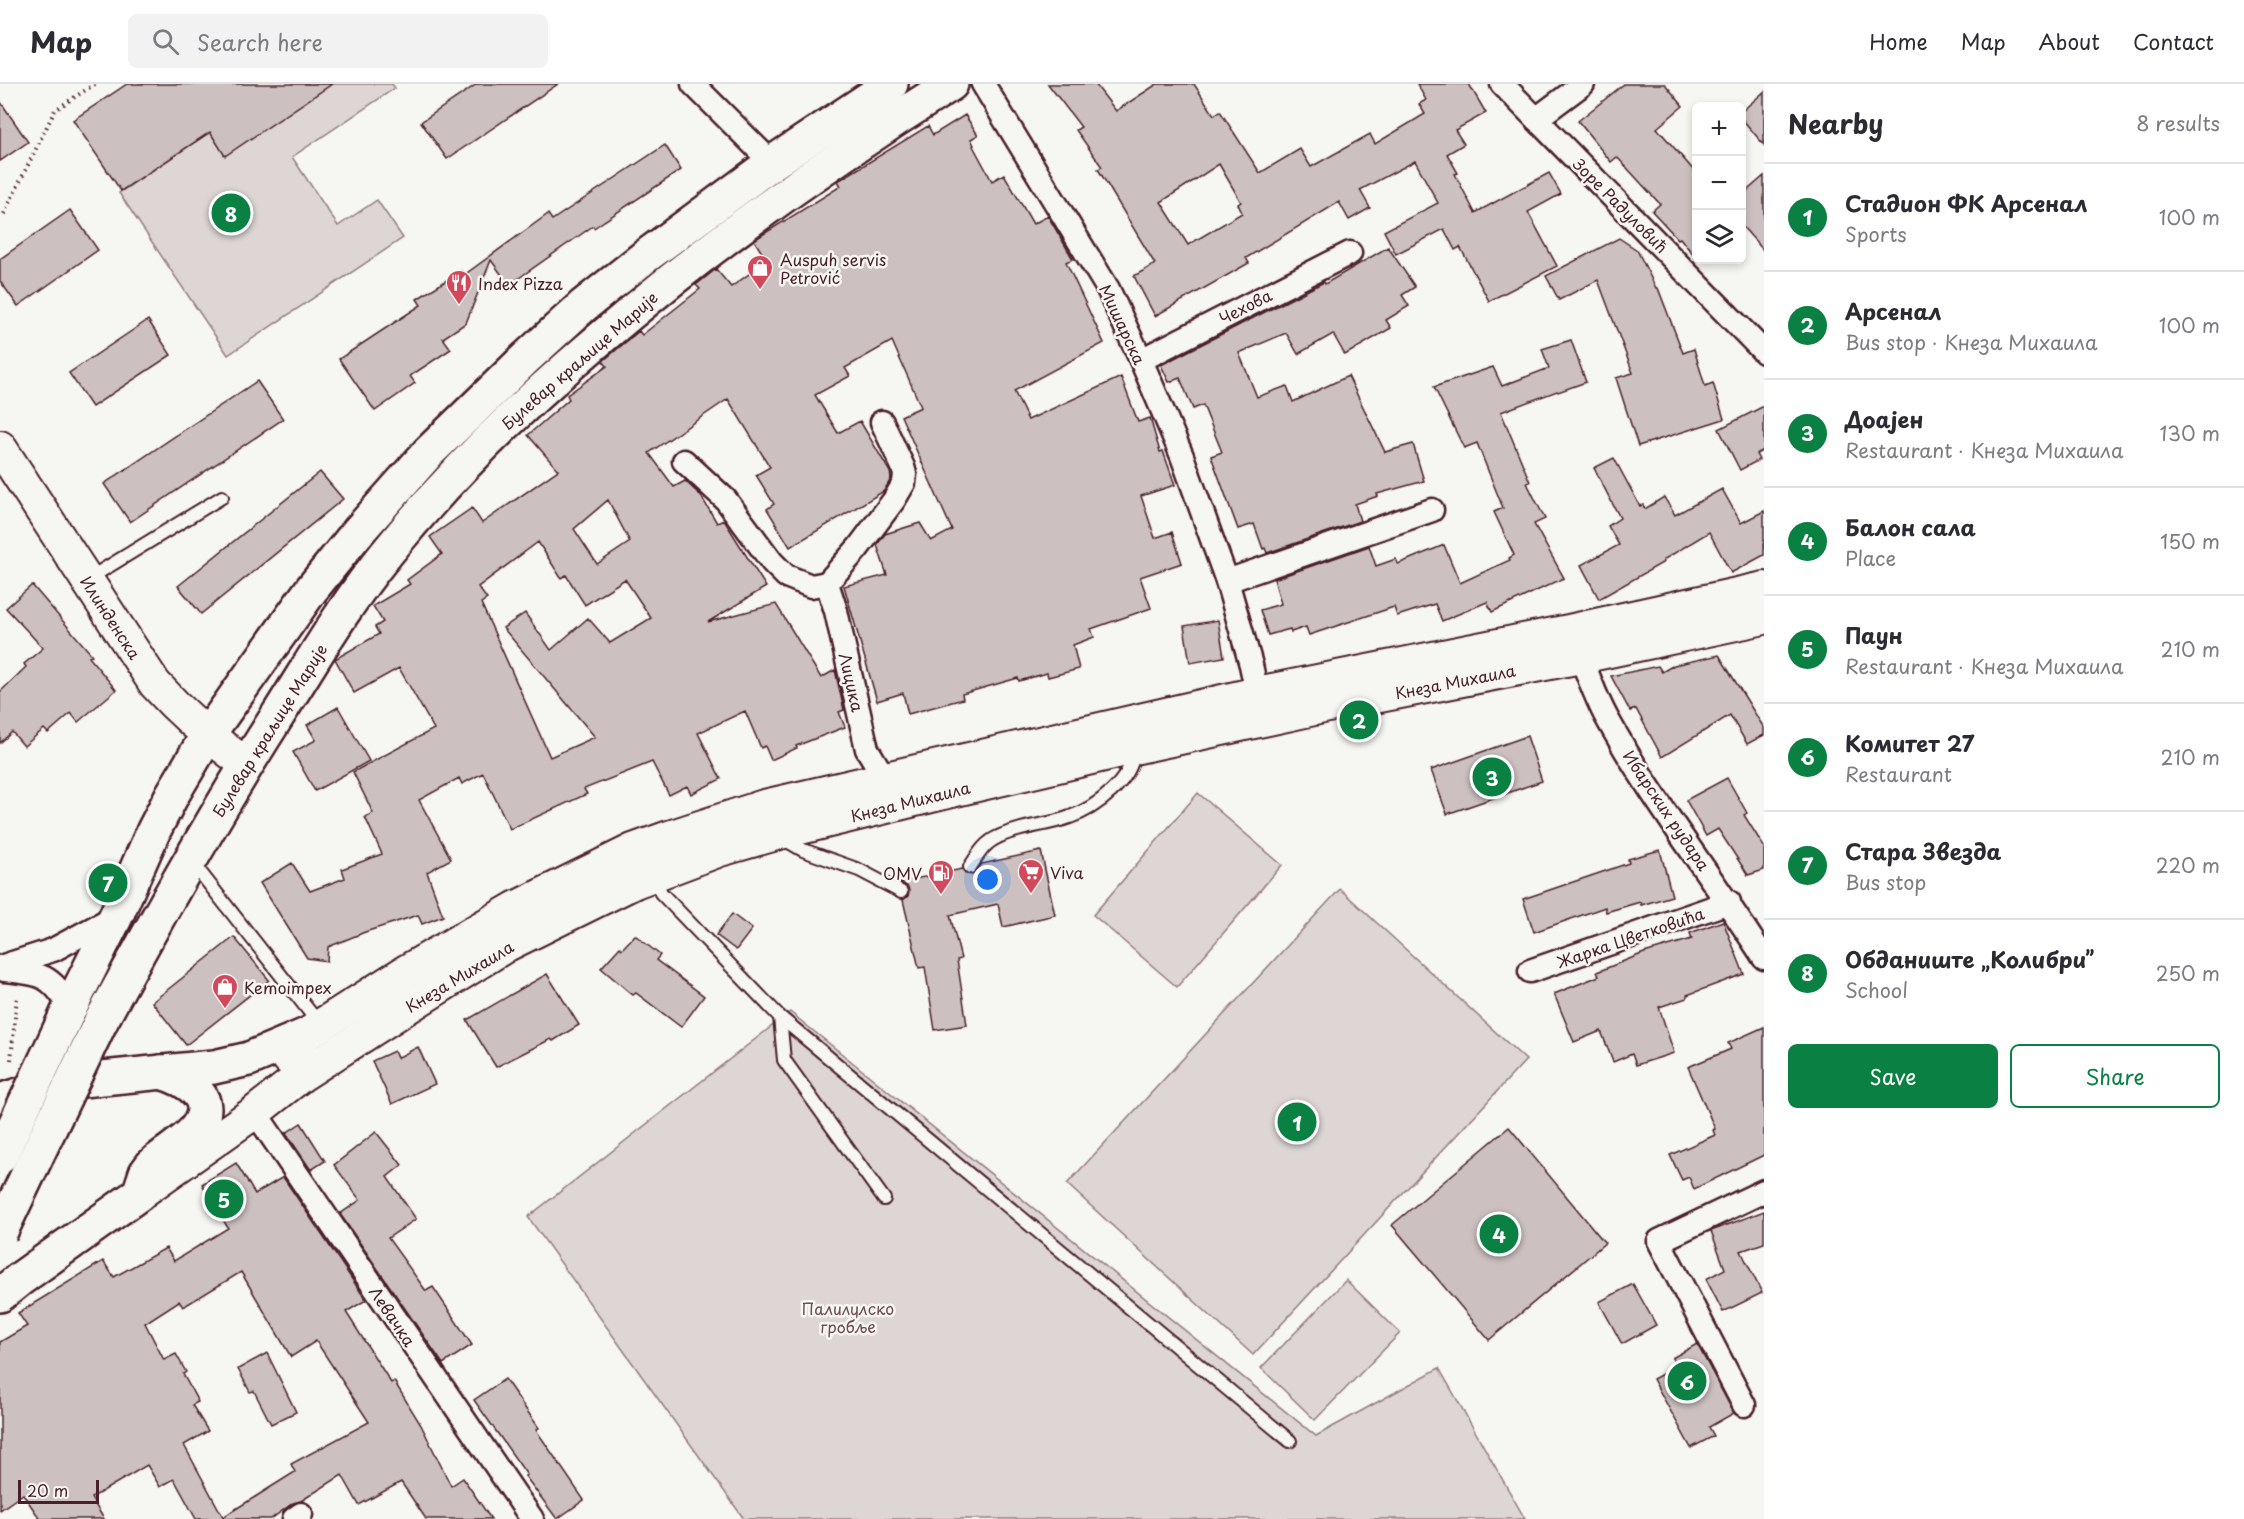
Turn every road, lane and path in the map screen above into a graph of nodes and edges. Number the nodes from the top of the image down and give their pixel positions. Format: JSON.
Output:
{"nodes":[{"id":1,"x":94,"y":84,"type":"edge"},
{"id":2,"x":693,"y":84,"type":"edge"},
{"id":3,"x":891,"y":84,"type":"edge"},
{"id":4,"x":951,"y":84,"type":"edge"},
{"id":5,"x":983,"y":84,"type":"edge"},
{"id":6,"x":1502,"y":84,"type":"edge"},
{"id":7,"x":1583,"y":84,"type":"edge"},
{"id":8,"x":1536,"y":119,"type":"junction"},
{"id":9,"x":772,"y":163,"type":"junction"},
{"id":10,"x":4,"y":214,"type":"dead end"},
{"id":11,"x":1350,"y":253,"type":"dead end"},
{"id":12,"x":1756,"y":329,"type":"edge"},
{"id":13,"x":1764,"y":352,"type":"edge"},
{"id":14,"x":1141,"y":360,"type":"junction"},
{"id":15,"x":882,"y":422,"type":"dead end"},
{"id":16,"x":0,"y":447,"type":"edge"},
{"id":17,"x":684,"y":461,"type":"dead end"},
{"id":18,"x":222,"y":496,"type":"dead end"},
{"id":19,"x":1432,"y":510,"type":"dead end"},
{"id":20,"x":87,"y":579,"type":"junction"},
{"id":21,"x":1227,"y":581,"type":"junction"},
{"id":22,"x":827,"y":583,"type":"junction"},
{"id":23,"x":1764,"y":588,"type":"edge"},
{"id":24,"x":1764,"y":618,"type":"edge"},
{"id":25,"x":1581,"y":657,"type":"junction"},
{"id":26,"x":1257,"y":693,"type":"junction"},
{"id":27,"x":207,"y":736,"type":"junction"},
{"id":28,"x":1134,"y":748,"type":"junction"},
{"id":29,"x":246,"y":764,"type":"junction"},
{"id":30,"x":884,"y":777,"type":"junction"},
{"id":31,"x":776,"y":834,"type":"junction"},
{"id":32,"x":191,"y":860,"type":"junction"},
{"id":33,"x":970,"y":867,"type":"dead end"},
{"id":34,"x":654,"y":875,"type":"junction"},
{"id":35,"x":901,"y":892,"type":"dead end"},
{"id":36,"x":1729,"y":902,"type":"junction"},
{"id":37,"x":116,"y":916,"type":"junction"},
{"id":38,"x":1764,"y":958,"type":"edge"},
{"id":39,"x":0,"y":968,"type":"edge"},
{"id":40,"x":1530,"y":971,"type":"dead end"},
{"id":41,"x":69,"y":1009,"type":"junction"},
{"id":42,"x":780,"y":1017,"type":"junction"},
{"id":43,"x":15,"y":1022,"type":"dead end"},
{"id":44,"x":312,"y":1031,"type":"junction"},
{"id":45,"x":10,"y":1066,"type":"dead end"},
{"id":46,"x":161,"y":1072,"type":"junction"},
{"id":47,"x":0,"y":1101,"type":"edge"},
{"id":48,"x":255,"y":1112,"type":"junction"},
{"id":49,"x":0,"y":1157,"type":"edge"},
{"id":50,"x":1764,"y":1191,"type":"edge"},
{"id":51,"x":139,"y":1194,"type":"junction"},
{"id":52,"x":884,"y":1198,"type":"dead end"},
{"id":53,"x":0,"y":1233,"type":"edge"},
{"id":54,"x":0,"y":1296,"type":"edge"},
{"id":55,"x":1744,"y":1405,"type":"dead end"},
{"id":56,"x":1290,"y":1441,"type":"dead end"},
{"id":57,"x":532,"y":1519,"type":"edge"}],
"edges":[{"from":1,"to":10,"type":"path"},
{"from":2,"to":9,"type":"street"},
{"from":3,"to":9,"type":"main road","name":"Булевар краљице Марије"},
{"from":4,"to":29,"type":"main road","name":"Булевар краљице Марије"},
{"from":5,"to":14,"type":"street","name":"Мишарска"},
{"from":6,"to":8,"type":"street","name":"Зоре Радуловић"},
{"from":7,"to":8,"type":"street"},
{"from":8,"to":12,"type":"street","name":"Зоре Радуловић"},
{"from":9,"to":27,"type":"main road","name":"Булевар краљице Марије"},
{"from":11,"to":14,"type":"street","name":"Чехова"},
{"from":12,"to":13,"type":"street","name":"Зоре Радуловић"},
{"from":14,"to":21,"type":"street","name":"Мишарска"},
{"from":15,"to":22,"type":"street"},
{"from":16,"to":20,"type":"main road","name":"Илинденска"},
{"from":17,"to":22,"type":"street"},
{"from":18,"to":20,"type":"lane"},
{"from":19,"to":21,"type":"street"},
{"from":20,"to":27,"type":"main road","name":"Илинденска"},
{"from":21,"to":26,"type":"street","name":"Мишарска"},
{"from":22,"to":30,"type":"street","name":"Лицика"},
{"from":23,"to":26,"type":"main road","name":"Кнеза Михаила"},
{"from":24,"to":25,"type":"main road","name":"Кнеза Михаила"},
{"from":25,"to":28,"type":"main road","name":"Кнеза Михаила"},
{"from":25,"to":36,"type":"street","name":"Ибарских рудара"},
{"from":26,"to":30,"type":"main road","name":"Кнеза Михаила"},
{"from":27,"to":29,"type":"main road","name":"Илинденска"},
{"from":27,"to":37,"type":"main road","name":"Булевар краљице Марије"},
{"from":28,"to":31,"type":"main road","name":"Кнеза Михаила"},
{"from":28,"to":33,"type":"lane"},
{"from":29,"to":32,"type":"main road","name":"Булевар краљице Марије"},
{"from":30,"to":44,"type":"main road","name":"Кнеза Михаила"},
{"from":31,"to":34,"type":"main road","name":"Кнеза Михаила"},
{"from":31,"to":35,"type":"lane"},
{"from":32,"to":44,"type":"lane"},
{"from":32,"to":53,"type":"main road","name":"Булевар краљице Марије","bridge":true},
{"from":34,"to":42,"type":"lane"},
{"from":34,"to":48,"type":"main road","name":"Кнеза Михаила"},
{"from":36,"to":38,"type":"street","name":"Ибарских рудара"},
{"from":36,"to":40,"type":"street","name":"Жарка Цветковића"},
{"from":37,"to":39,"type":"street"},
{"from":37,"to":41,"type":"main road","name":"Булевар краљице Марије"},
{"from":39,"to":41,"type":"street"},
{"from":41,"to":49,"type":"main road","name":"Булевар краљице Марије","bridge":true},
{"from":42,"to":52,"type":"lane"},
{"from":42,"to":56,"type":"lane"},
{"from":43,"to":45,"type":"path"},
{"from":44,"to":46,"type":"main road"},
{"from":44,"to":48,"type":"main road"},
{"from":46,"to":47,"type":"main road"},
{"from":46,"to":51,"type":"main road"},
{"from":48,"to":51,"type":"main road","name":"Кнеза Михаила"},
{"from":48,"to":57,"type":"street","name":"Левачка"},
{"from":50,"to":55,"type":"street"},
{"from":51,"to":54,"type":"main road"}]}
